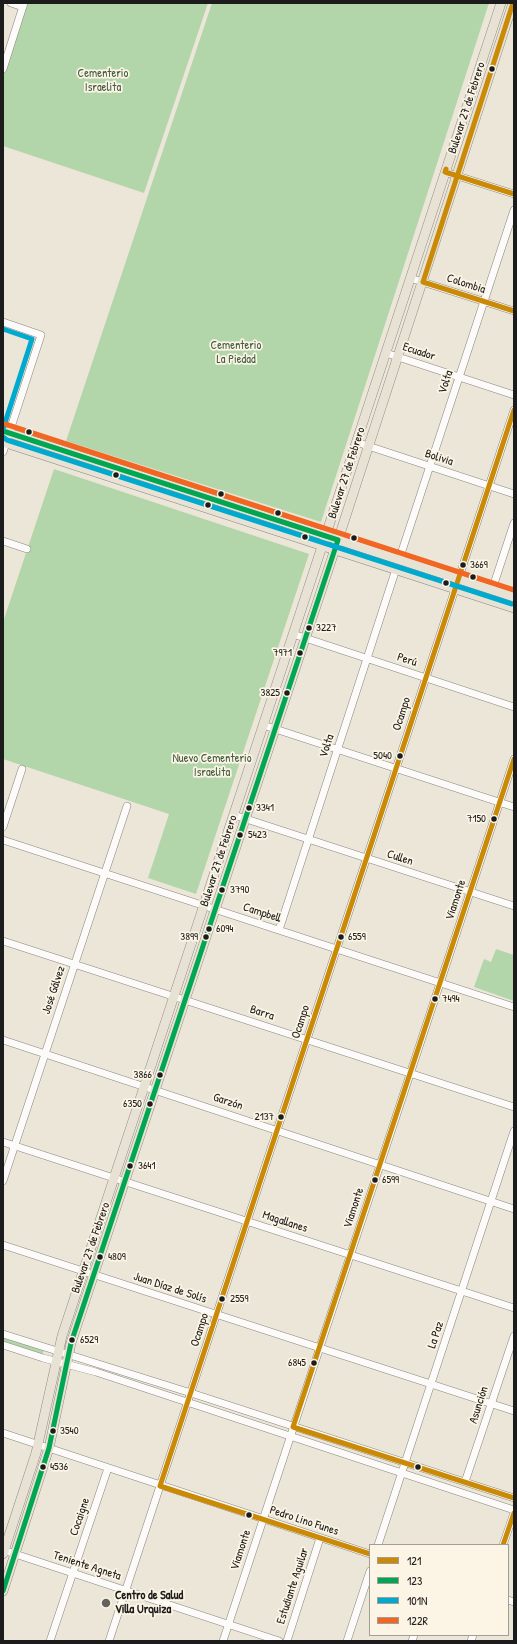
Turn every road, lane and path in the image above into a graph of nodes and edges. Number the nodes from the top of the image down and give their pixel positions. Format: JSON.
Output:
{"nodes":[{"id":1,"x":11,"y":3,"type":"edge"},
{"id":2,"x":501,"y":3,"type":"edge"},
{"id":3,"x":513,"y":3,"type":"edge"},
{"id":4,"x":24,"y":5,"type":"edge"},
{"id":5,"x":3,"y":69,"type":"edge"},
{"id":6,"x":445,"y":172,"type":"junction"},
{"id":7,"x":457,"y":176,"type":"junction"},
{"id":8,"x":514,"y":194,"type":"edge"},
{"id":9,"x":514,"y":210,"type":"edge"},
{"id":10,"x":410,"y":278,"type":"junction"},
{"id":11,"x":423,"y":282,"type":"junction"},
{"id":12,"x":484,"y":302,"type":"junction"},
{"id":13,"x":514,"y":311,"type":"edge"},
{"id":14,"x":3,"y":322,"type":"edge"},
{"id":15,"x":386,"y":353,"type":"junction"},
{"id":16,"x":398,"y":357,"type":"junction"},
{"id":17,"x":459,"y":377,"type":"junction"},
{"id":18,"x":514,"y":394,"type":"edge"},
{"id":19,"x":514,"y":410,"type":"edge"},
{"id":20,"x":6,"y":432,"type":"edge"},
{"id":21,"x":356,"y":442,"type":"junction"},
{"id":22,"x":4,"y":446,"type":"edge"},
{"id":23,"x":369,"y":446,"type":"junction"},
{"id":24,"x":430,"y":466,"type":"junction"},
{"id":25,"x":489,"y":486,"type":"junction"},
{"id":26,"x":514,"y":494,"type":"edge"},
{"id":27,"x":514,"y":523,"type":"edge"},
{"id":28,"x":324,"y":540,"type":"junction"},
{"id":29,"x":3,"y":541,"type":"edge"},
{"id":30,"x":336,"y":545,"type":"junction"},
{"id":31,"x":27,"y":549,"type":"dead end"},
{"id":32,"x":398,"y":565,"type":"junction"},
{"id":33,"x":458,"y":579,"type":"junction"},
{"id":34,"x":455,"y":588,"type":"junction"},
{"id":35,"x":492,"y":590,"type":"junction"},
{"id":36,"x":514,"y":597,"type":"edge"},
{"id":37,"x":514,"y":608,"type":"edge"},
{"id":38,"x":293,"y":634,"type":"junction"},
{"id":39,"x":305,"y":638,"type":"junction"},
{"id":40,"x":367,"y":658,"type":"junction"},
{"id":41,"x":426,"y":678,"type":"junction"},
{"id":42,"x":514,"y":707,"type":"edge"},
{"id":43,"x":263,"y":725,"type":"junction"},
{"id":44,"x":275,"y":729,"type":"junction"},
{"id":45,"x":338,"y":750,"type":"junction"},
{"id":46,"x":514,"y":759,"type":"edge"},
{"id":47,"x":22,"y":769,"type":"dead end"},
{"id":48,"x":395,"y":769,"type":"junction"},
{"id":49,"x":500,"y":803,"type":"junction"},
{"id":50,"x":127,"y":806,"type":"dead end"},
{"id":51,"x":514,"y":807,"type":"edge"},
{"id":52,"x":234,"y":816,"type":"junction"},
{"id":53,"x":245,"y":819,"type":"junction"},
{"id":54,"x":3,"y":827,"type":"edge"},
{"id":55,"x":3,"y":840,"type":"edge"},
{"id":56,"x":308,"y":840,"type":"junction"},
{"id":57,"x":366,"y":858,"type":"junction"},
{"id":58,"x":104,"y":873,"type":"junction"},
{"id":59,"x":470,"y":892,"type":"junction"},
{"id":60,"x":204,"y":906,"type":"junction"},
{"id":61,"x":514,"y":906,"type":"edge"},
{"id":62,"x":216,"y":909,"type":"junction"},
{"id":63,"x":279,"y":930,"type":"junction"},
{"id":64,"x":3,"y":941,"type":"edge"},
{"id":65,"x":336,"y":949,"type":"junction"},
{"id":66,"x":74,"y":965,"type":"junction"},
{"id":67,"x":440,"y":983,"type":"junction"},
{"id":68,"x":174,"y":995,"type":"junction"},
{"id":69,"x":186,"y":999,"type":"junction"},
{"id":70,"x":514,"y":1007,"type":"edge"},
{"id":71,"x":307,"y":1039,"type":"junction"},
{"id":72,"x":3,"y":1040,"type":"edge"},
{"id":73,"x":45,"y":1054,"type":"junction"},
{"id":74,"x":410,"y":1073,"type":"junction"},
{"id":75,"x":145,"y":1086,"type":"junction"},
{"id":76,"x":156,"y":1090,"type":"junction"},
{"id":77,"x":514,"y":1107,"type":"edge"},
{"id":78,"x":277,"y":1130,"type":"junction"},
{"id":79,"x":514,"y":1131,"type":"edge"},
{"id":80,"x":3,"y":1142,"type":"edge"},
{"id":81,"x":15,"y":1146,"type":"junction"},
{"id":82,"x":380,"y":1164,"type":"junction"},
{"id":83,"x":114,"y":1178,"type":"junction"},
{"id":84,"x":3,"y":1181,"type":"edge"},
{"id":85,"x":126,"y":1182,"type":"junction"},
{"id":86,"x":491,"y":1201,"type":"junction"},
{"id":87,"x":514,"y":1209,"type":"edge"},
{"id":88,"x":247,"y":1221,"type":"junction"},
{"id":89,"x":3,"y":1245,"type":"edge"},
{"id":90,"x":350,"y":1255,"type":"junction"},
{"id":91,"x":84,"y":1272,"type":"junction"},
{"id":92,"x":94,"y":1275,"type":"junction"},
{"id":93,"x":462,"y":1291,"type":"junction"},
{"id":94,"x":514,"y":1308,"type":"edge"},
{"id":95,"x":216,"y":1315,"type":"junction"},
{"id":96,"x":3,"y":1334,"type":"edge"},
{"id":97,"x":514,"y":1336,"type":"edge"},
{"id":98,"x":3,"y":1345,"type":"edge"},
{"id":99,"x":320,"y":1348,"type":"junction"},
{"id":100,"x":58,"y":1351,"type":"junction"},
{"id":101,"x":68,"y":1354,"type":"junction"},
{"id":102,"x":56,"y":1362,"type":"junction"},
{"id":103,"x":66,"y":1364,"type":"junction"},
{"id":104,"x":431,"y":1384,"type":"junction"},
{"id":105,"x":191,"y":1393,"type":"junction"},
{"id":106,"x":188,"y":1402,"type":"junction"},
{"id":107,"x":492,"y":1403,"type":"junction"},
{"id":108,"x":514,"y":1411,"type":"edge"},
{"id":109,"x":293,"y":1427,"type":"junction"},
{"id":110,"x":3,"y":1433,"type":"edge"},
{"id":111,"x":290,"y":1437,"type":"junction"},
{"id":112,"x":38,"y":1445,"type":"junction"},
{"id":113,"x":49,"y":1448,"type":"junction"},
{"id":114,"x":405,"y":1463,"type":"junction"},
{"id":115,"x":108,"y":1468,"type":"junction"},
{"id":116,"x":402,"y":1473,"type":"junction"},
{"id":117,"x":465,"y":1482,"type":"junction"},
{"id":118,"x":160,"y":1486,"type":"junction"},
{"id":119,"x":514,"y":1498,"type":"edge"},
{"id":120,"x":514,"y":1511,"type":"edge"},
{"id":121,"x":263,"y":1519,"type":"junction"},
{"id":122,"x":320,"y":1538,"type":"junction"},
{"id":123,"x":378,"y":1544,"type":"edge"},
{"id":124,"x":503,"y":1544,"type":"edge"},
{"id":125,"x":3,"y":1552,"type":"edge"},
{"id":126,"x":15,"y":1554,"type":"junction"},
{"id":127,"x":369,"y":1554,"type":"edge"},
{"id":128,"x":72,"y":1573,"type":"junction"},
{"id":129,"x":369,"y":1573,"type":"edge"},
{"id":130,"x":3,"y":1591,"type":"edge"},
{"id":131,"x":126,"y":1591,"type":"junction"},
{"id":132,"x":228,"y":1624,"type":"junction"},
{"id":133,"x":50,"y":1641,"type":"edge"},
{"id":134,"x":109,"y":1641,"type":"edge"},
{"id":135,"x":223,"y":1641,"type":"edge"},
{"id":136,"x":279,"y":1641,"type":"edge"},
{"id":137,"x":287,"y":1641,"type":"edge"},
{"id":138,"x":347,"y":1641,"type":"edge"}],
"edges":[{"from":1,"to":4,"type":"street"},
{"from":2,"to":6,"type":"main road","name":"Bulevar 27 de Febrero"},
{"from":3,"to":7,"type":"main road","name":"Bulevar 27 de Febrero"},
{"from":4,"to":5,"type":"street"},
{"from":6,"to":7,"type":"street"},
{"from":6,"to":10,"type":"main road","name":"Bulevar 27 de Febrero"},
{"from":7,"to":8,"type":"street"},
{"from":7,"to":11,"type":"main road","name":"Bulevar 27 de Febrero"},
{"from":9,"to":12,"type":"street","name":"Volta"},
{"from":10,"to":11,"type":"street","name":"Colombia"},
{"from":10,"to":15,"type":"main road","name":"Bulevar 27 de Febrero"},
{"from":11,"to":12,"type":"street","name":"Colombia"},
{"from":11,"to":16,"type":"main road","name":"Bulevar 27 de Febrero"},
{"from":12,"to":13,"type":"street","name":"Colombia"},
{"from":12,"to":17,"type":"street","name":"Volta"},
{"from":14,"to":20,"type":"street"},
{"from":15,"to":16,"type":"street","name":"Ecuador"},
{"from":15,"to":21,"type":"main road","name":"Bulevar 27 de Febrero"},
{"from":16,"to":17,"type":"street","name":"Ecuador"},
{"from":16,"to":23,"type":"main road","name":"Bulevar 27 de Febrero"},
{"from":17,"to":18,"type":"street","name":"Ecuador"},
{"from":17,"to":24,"type":"street","name":"Volta"},
{"from":19,"to":25,"type":"street","name":"Ocampo"},
{"from":20,"to":22,"type":"street"},
{"from":20,"to":28,"type":"main road"},
{"from":21,"to":23,"type":"street","name":"Bolivia"},
{"from":21,"to":28,"type":"main road","name":"Bulevar 27 de Febrero"},
{"from":22,"to":28,"type":"main road"},
{"from":23,"to":24,"type":"street","name":"Bolivia"},
{"from":23,"to":30,"type":"main road","name":"Bulevar 27 de Febrero"},
{"from":24,"to":25,"type":"street","name":"Bolivia"},
{"from":24,"to":32,"type":"street","name":"Volta"},
{"from":25,"to":26,"type":"street","name":"Bolivia"},
{"from":25,"to":33,"type":"street","name":"Ocampo"},
{"from":27,"to":35,"type":"street"},
{"from":28,"to":30,"type":"main road"},
{"from":28,"to":38,"type":"main road","name":"Bulevar 27 de Febrero"},
{"from":29,"to":31,"type":"street"},
{"from":30,"to":32,"type":"main road"},
{"from":30,"to":39,"type":"main road","name":"Bulevar 27 de Febrero"},
{"from":32,"to":33,"type":"main road"},
{"from":32,"to":34,"type":"main road"},
{"from":32,"to":40,"type":"street","name":"Volta"},
{"from":33,"to":34,"type":"street","name":"Ocampo"},
{"from":33,"to":35,"type":"main road"},
{"from":34,"to":37,"type":"main road"},
{"from":34,"to":41,"type":"street","name":"Ocampo"},
{"from":35,"to":36,"type":"main road"},
{"from":38,"to":39,"type":"street","name":"Perú"},
{"from":38,"to":43,"type":"main road","name":"Bulevar 27 de Febrero"},
{"from":39,"to":40,"type":"street","name":"Perú"},
{"from":39,"to":44,"type":"main road","name":"Bulevar 27 de Febrero"},
{"from":40,"to":41,"type":"street","name":"Perú"},
{"from":40,"to":45,"type":"street","name":"Volta"},
{"from":41,"to":42,"type":"street","name":"Perú"},
{"from":41,"to":48,"type":"street","name":"Ocampo"},
{"from":43,"to":44,"type":"street"},
{"from":43,"to":52,"type":"main road","name":"Bulevar 27 de Febrero"},
{"from":44,"to":45,"type":"street"},
{"from":44,"to":53,"type":"main road","name":"Bulevar 27 de Febrero"},
{"from":45,"to":48,"type":"street"},
{"from":45,"to":56,"type":"street","name":"Volta"},
{"from":46,"to":49,"type":"street","name":"Viamonte"},
{"from":47,"to":54,"type":"street"},
{"from":48,"to":49,"type":"street"},
{"from":48,"to":57,"type":"street","name":"Ocampo"},
{"from":49,"to":51,"type":"street"},
{"from":49,"to":59,"type":"street","name":"Viamonte"},
{"from":50,"to":58,"type":"street","name":"José Gálvez"},
{"from":52,"to":53,"type":"street","name":"Cullen"},
{"from":52,"to":60,"type":"main road","name":"Bulevar 27 de Febrero"},
{"from":53,"to":56,"type":"street","name":"Cullen"},
{"from":53,"to":62,"type":"main road","name":"Bulevar 27 de Febrero"},
{"from":55,"to":58,"type":"street","name":"Campbell"},
{"from":56,"to":57,"type":"street","name":"Cullen"},
{"from":56,"to":63,"type":"street","name":"Volta"},
{"from":57,"to":59,"type":"street","name":"Cullen"},
{"from":57,"to":65,"type":"street","name":"Ocampo"},
{"from":58,"to":60,"type":"street","name":"Campbell"},
{"from":58,"to":66,"type":"street","name":"José Gálvez"},
{"from":59,"to":61,"type":"street","name":"Cullen"},
{"from":59,"to":67,"type":"street","name":"Viamonte"},
{"from":60,"to":62,"type":"street","name":"Campbell"},
{"from":60,"to":68,"type":"main road","name":"Bulevar 27 de Febrero"},
{"from":62,"to":63,"type":"street","name":"Campbell"},
{"from":62,"to":69,"type":"main road","name":"Bulevar 27 de Febrero"},
{"from":63,"to":65,"type":"street","name":"Campbell"},
{"from":64,"to":66,"type":"street","name":"Barra"},
{"from":65,"to":67,"type":"street","name":"Campbell"},
{"from":65,"to":71,"type":"street","name":"Ocampo"},
{"from":66,"to":68,"type":"street","name":"Barra"},
{"from":66,"to":73,"type":"street","name":"José Gálvez"},
{"from":67,"to":70,"type":"street","name":"Campbell"},
{"from":67,"to":74,"type":"street","name":"Viamonte"},
{"from":68,"to":69,"type":"street","name":"Barra"},
{"from":68,"to":75,"type":"main road","name":"Bulevar 27 de Febrero"},
{"from":69,"to":71,"type":"street","name":"Barra"},
{"from":69,"to":76,"type":"main road","name":"Bulevar 27 de Febrero"},
{"from":71,"to":74,"type":"street","name":"Barra"},
{"from":71,"to":78,"type":"street","name":"Ocampo"},
{"from":72,"to":73,"type":"street","name":"Garzón"},
{"from":73,"to":75,"type":"street","name":"Garzón"},
{"from":73,"to":81,"type":"street","name":"José Gálvez"},
{"from":74,"to":77,"type":"street","name":"Barra"},
{"from":74,"to":82,"type":"street","name":"Viamonte"},
{"from":75,"to":76,"type":"street","name":"Garzón"},
{"from":75,"to":83,"type":"main road","name":"Bulevar 27 de Febrero"},
{"from":76,"to":78,"type":"street","name":"Garzón"},
{"from":76,"to":85,"type":"main road","name":"Bulevar 27 de Febrero"},
{"from":78,"to":82,"type":"street","name":"Garzón"},
{"from":78,"to":88,"type":"street","name":"Ocampo"},
{"from":79,"to":86,"type":"street","name":"La Paz"},
{"from":80,"to":81,"type":"street","name":"Magallanes"},
{"from":81,"to":83,"type":"street","name":"Magallanes"},
{"from":81,"to":84,"type":"street","name":"José Gálvez"},
{"from":82,"to":86,"type":"street","name":"Garzón"},
{"from":82,"to":90,"type":"street","name":"Viamonte"},
{"from":83,"to":85,"type":"street","name":"Magallanes"},
{"from":83,"to":91,"type":"main road","name":"Bulevar 27 de Febrero"},
{"from":85,"to":88,"type":"street","name":"Magallanes"},
{"from":85,"to":92,"type":"main road","name":"Bulevar 27 de Febrero"},
{"from":86,"to":87,"type":"street","name":"Garzón"},
{"from":86,"to":93,"type":"street","name":"La Paz"},
{"from":88,"to":90,"type":"street","name":"Magallanes"},
{"from":88,"to":95,"type":"street","name":"Ocampo"},
{"from":89,"to":91,"type":"street","name":"Juan Díaz de Solís"},
{"from":90,"to":93,"type":"street","name":"Magallanes"},
{"from":90,"to":99,"type":"street","name":"Viamonte"},
{"from":91,"to":92,"type":"street","name":"Juan Díaz de Solís"},
{"from":91,"to":100,"type":"main road","name":"Bulevar 27 de Febrero"},
{"from":92,"to":95,"type":"street","name":"Juan Díaz de Solís"},
{"from":92,"to":101,"type":"main road","name":"Bulevar 27 de Febrero"},
{"from":93,"to":94,"type":"street","name":"Magallanes"},
{"from":93,"to":104,"type":"street","name":"La Paz"},
{"from":95,"to":99,"type":"street","name":"Juan Díaz de Solís"},
{"from":95,"to":105,"type":"street","name":"Ocampo"},
{"from":96,"to":100,"type":"street"},
{"from":97,"to":107,"type":"street","name":"Asunción"},
{"from":98,"to":102,"type":"street"},
{"from":99,"to":104,"type":"street","name":"Juan Díaz de Solís"},
{"from":99,"to":109,"type":"street","name":"Viamonte"},
{"from":100,"to":101,"type":"street"},
{"from":100,"to":102,"type":"main road","name":"Bulevar 27 de Febrero"},
{"from":101,"to":103,"type":"main road","name":"Bulevar 27 de Febrero"},
{"from":101,"to":105,"type":"street"},
{"from":102,"to":103,"type":"street"},
{"from":102,"to":112,"type":"main road","name":"Bulevar 27 de Febrero"},
{"from":103,"to":106,"type":"street"},
{"from":103,"to":113,"type":"main road","name":"Bulevar 27 de Febrero"},
{"from":104,"to":107,"type":"street","name":"Juan Díaz de Solís"},
{"from":104,"to":114,"type":"street","name":"La Paz"},
{"from":105,"to":106,"type":"street","name":"Ocampo"},
{"from":105,"to":109,"type":"street"},
{"from":106,"to":111,"type":"street"},
{"from":106,"to":118,"type":"street","name":"Ocampo"},
{"from":107,"to":108,"type":"street","name":"Juan Díaz de Solís"},
{"from":107,"to":117,"type":"street","name":"Asunción"},
{"from":109,"to":111,"type":"street","name":"Viamonte"},
{"from":109,"to":114,"type":"street"},
{"from":110,"to":112,"type":"street","name":"Pedro Lino Funes"},
{"from":111,"to":116,"type":"street"},
{"from":111,"to":121,"type":"street","name":"Viamonte"},
{"from":112,"to":113,"type":"street","name":"Pedro Lino Funes"},
{"from":112,"to":125,"type":"main road","name":"Bulevar 27 de Febrero"},
{"from":113,"to":115,"type":"street","name":"Pedro Lino Funes"},
{"from":113,"to":126,"type":"main road","name":"Bulevar 27 de Febrero"},
{"from":114,"to":116,"type":"street","name":"La Paz"},
{"from":114,"to":117,"type":"street"},
{"from":115,"to":118,"type":"street","name":"Pedro Lino Funes"},
{"from":115,"to":128,"type":"street","name":"Cocaigne"},
{"from":116,"to":120,"type":"street"},
{"from":116,"to":123,"type":"street","name":"La Paz"},
{"from":117,"to":119,"type":"street"},
{"from":118,"to":121,"type":"street","name":"Pedro Lino Funes"},
{"from":118,"to":131,"type":"street","name":"Ocampo"},
{"from":120,"to":124,"type":"street"},
{"from":121,"to":122,"type":"street","name":"Pedro Lino Funes"},
{"from":121,"to":132,"type":"street","name":"Viamonte"},
{"from":122,"to":127,"type":"street","name":"Pedro Lino Funes"},
{"from":122,"to":137,"type":"street","name":"Estudiante Aguilar"},
{"from":125,"to":126,"type":"street","name":"Teniente Agneta"},
{"from":126,"to":128,"type":"street","name":"Teniente Agneta"},
{"from":126,"to":130,"type":"main road","name":"Bulevar 27 de Febrero"},
{"from":128,"to":131,"type":"street","name":"Teniente Agneta"},
{"from":128,"to":133,"type":"street","name":"Cocaigne"},
{"from":129,"to":138,"type":"street"},
{"from":131,"to":132,"type":"street","name":"Teniente Agneta"},
{"from":131,"to":134,"type":"street","name":"Ocampo"},
{"from":132,"to":135,"type":"street","name":"Viamonte"},
{"from":132,"to":136,"type":"street","name":"Teniente Agneta"}]}
